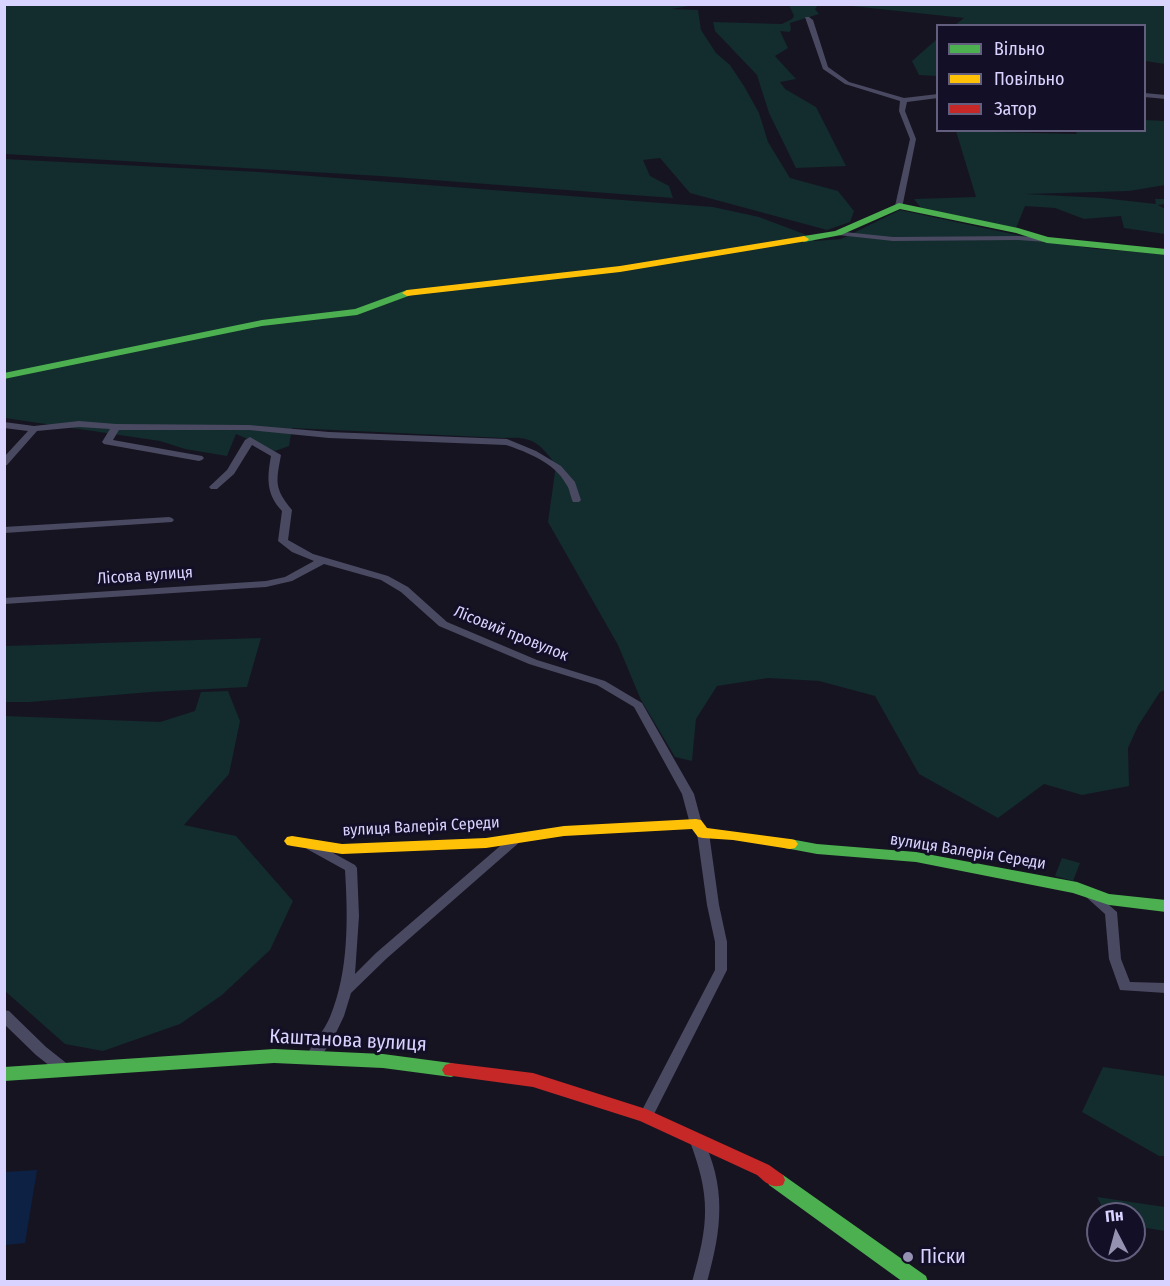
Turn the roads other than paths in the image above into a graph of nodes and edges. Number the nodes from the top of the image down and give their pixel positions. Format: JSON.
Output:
{"nodes":[{"id":1,"x":807,"y":18,"type":"dead end"},
{"id":2,"x":1146,"y":95,"type":"edge"},
{"id":3,"x":936,"y":96,"type":"edge"},
{"id":4,"x":1166,"y":97,"type":"edge"},
{"id":5,"x":904,"y":100,"type":"junction"},
{"id":6,"x":898,"y":206,"type":"junction"},
{"id":7,"x":838,"y":232,"type":"junction"},
{"id":8,"x":1047,"y":240,"type":"junction"},
{"id":9,"x":1166,"y":252,"type":"edge"},
{"id":10,"x":4,"y":376,"type":"edge"},
{"id":11,"x":4,"y":425,"type":"edge"},
{"id":12,"x":116,"y":427,"type":"junction"},
{"id":13,"x":243,"y":428,"type":"junction"},
{"id":14,"x":34,"y":429,"type":"junction"},
{"id":15,"x":250,"y":440,"type":"junction"},
{"id":16,"x":199,"y":458,"type":"dead end"},
{"id":17,"x":4,"y":463,"type":"edge"},
{"id":18,"x":214,"y":487,"type":"dead end"},
{"id":19,"x":576,"y":500,"type":"dead end"},
{"id":20,"x":169,"y":520,"type":"dead end"},
{"id":21,"x":4,"y":530,"type":"edge"},
{"id":22,"x":323,"y":561,"type":"junction"},
{"id":23,"x":4,"y":601,"type":"edge"},
{"id":24,"x":700,"y":828,"type":"junction"},
{"id":25,"x":518,"y":837,"type":"junction"},
{"id":26,"x":292,"y":841,"type":"dead end"},
{"id":27,"x":311,"y":846,"type":"junction"},
{"id":28,"x":1091,"y":896,"type":"junction"},
{"id":29,"x":1166,"y":906,"type":"edge"},
{"id":30,"x":1166,"y":988,"type":"edge"},
{"id":31,"x":346,"y":990,"type":"junction"},
{"id":32,"x":4,"y":1015,"type":"edge"},
{"id":33,"x":313,"y":1056,"type":"junction"},
{"id":34,"x":65,"y":1070,"type":"junction"},
{"id":35,"x":4,"y":1074,"type":"edge"},
{"id":36,"x":646,"y":1116,"type":"junction"},
{"id":37,"x":696,"y":1139,"type":"junction"},
{"id":38,"x":699,"y":1281,"type":"edge"},
{"id":39,"x":919,"y":1281,"type":"edge"}],
"edges":[{"from":1,"to":5,"type":"street"},
{"from":2,"to":4,"type":"street"},
{"from":3,"to":5,"type":"street"},
{"from":5,"to":6,"type":"street"},
{"from":6,"to":7,"type":"street"},
{"from":6,"to":8,"type":"street"},
{"from":7,"to":8,"type":"street"},
{"from":7,"to":10,"type":"street"},
{"from":8,"to":9,"type":"street"},
{"from":11,"to":14,"type":"street"},
{"from":12,"to":13,"type":"street"},
{"from":12,"to":14,"type":"street"},
{"from":12,"to":16,"type":"street"},
{"from":13,"to":15,"type":"street"},
{"from":13,"to":19,"type":"street"},
{"from":14,"to":17,"type":"street"},
{"from":15,"to":18,"type":"street"},
{"from":15,"to":22,"type":"street","name":"Лісовий провулок"},
{"from":20,"to":21,"type":"street"},
{"from":22,"to":23,"type":"street","name":"Лісова вулиця"},
{"from":22,"to":24,"type":"street","name":"Лісовий провулок"},
{"from":24,"to":25,"type":"street","name":"вулиця Валерія Середи"},
{"from":24,"to":28,"type":"street","name":"вулиця Валерія Середи"},
{"from":24,"to":36,"type":"street"},
{"from":25,"to":27,"type":"street","name":"вулиця Валерія Середи"},
{"from":25,"to":31,"type":"street"},
{"from":26,"to":27,"type":"street","name":"вулиця Валерія Середи"},
{"from":27,"to":31,"type":"street"},
{"from":28,"to":29,"type":"street","name":"вулиця Валерія Середи"},
{"from":28,"to":30,"type":"street"},
{"from":31,"to":33,"type":"street"},
{"from":32,"to":34,"type":"street"},
{"from":33,"to":34,"type":"street","name":"Каштанова вулиця"},
{"from":33,"to":36,"type":"street","name":"Каштанова вулиця"},
{"from":34,"to":35,"type":"street","name":"Каштанова вулиця"},
{"from":36,"to":37,"type":"street","name":"Каштанова вулиця"},
{"from":37,"to":38,"type":"street"},
{"from":37,"to":39,"type":"street","name":"Каштанова вулиця"}]}
